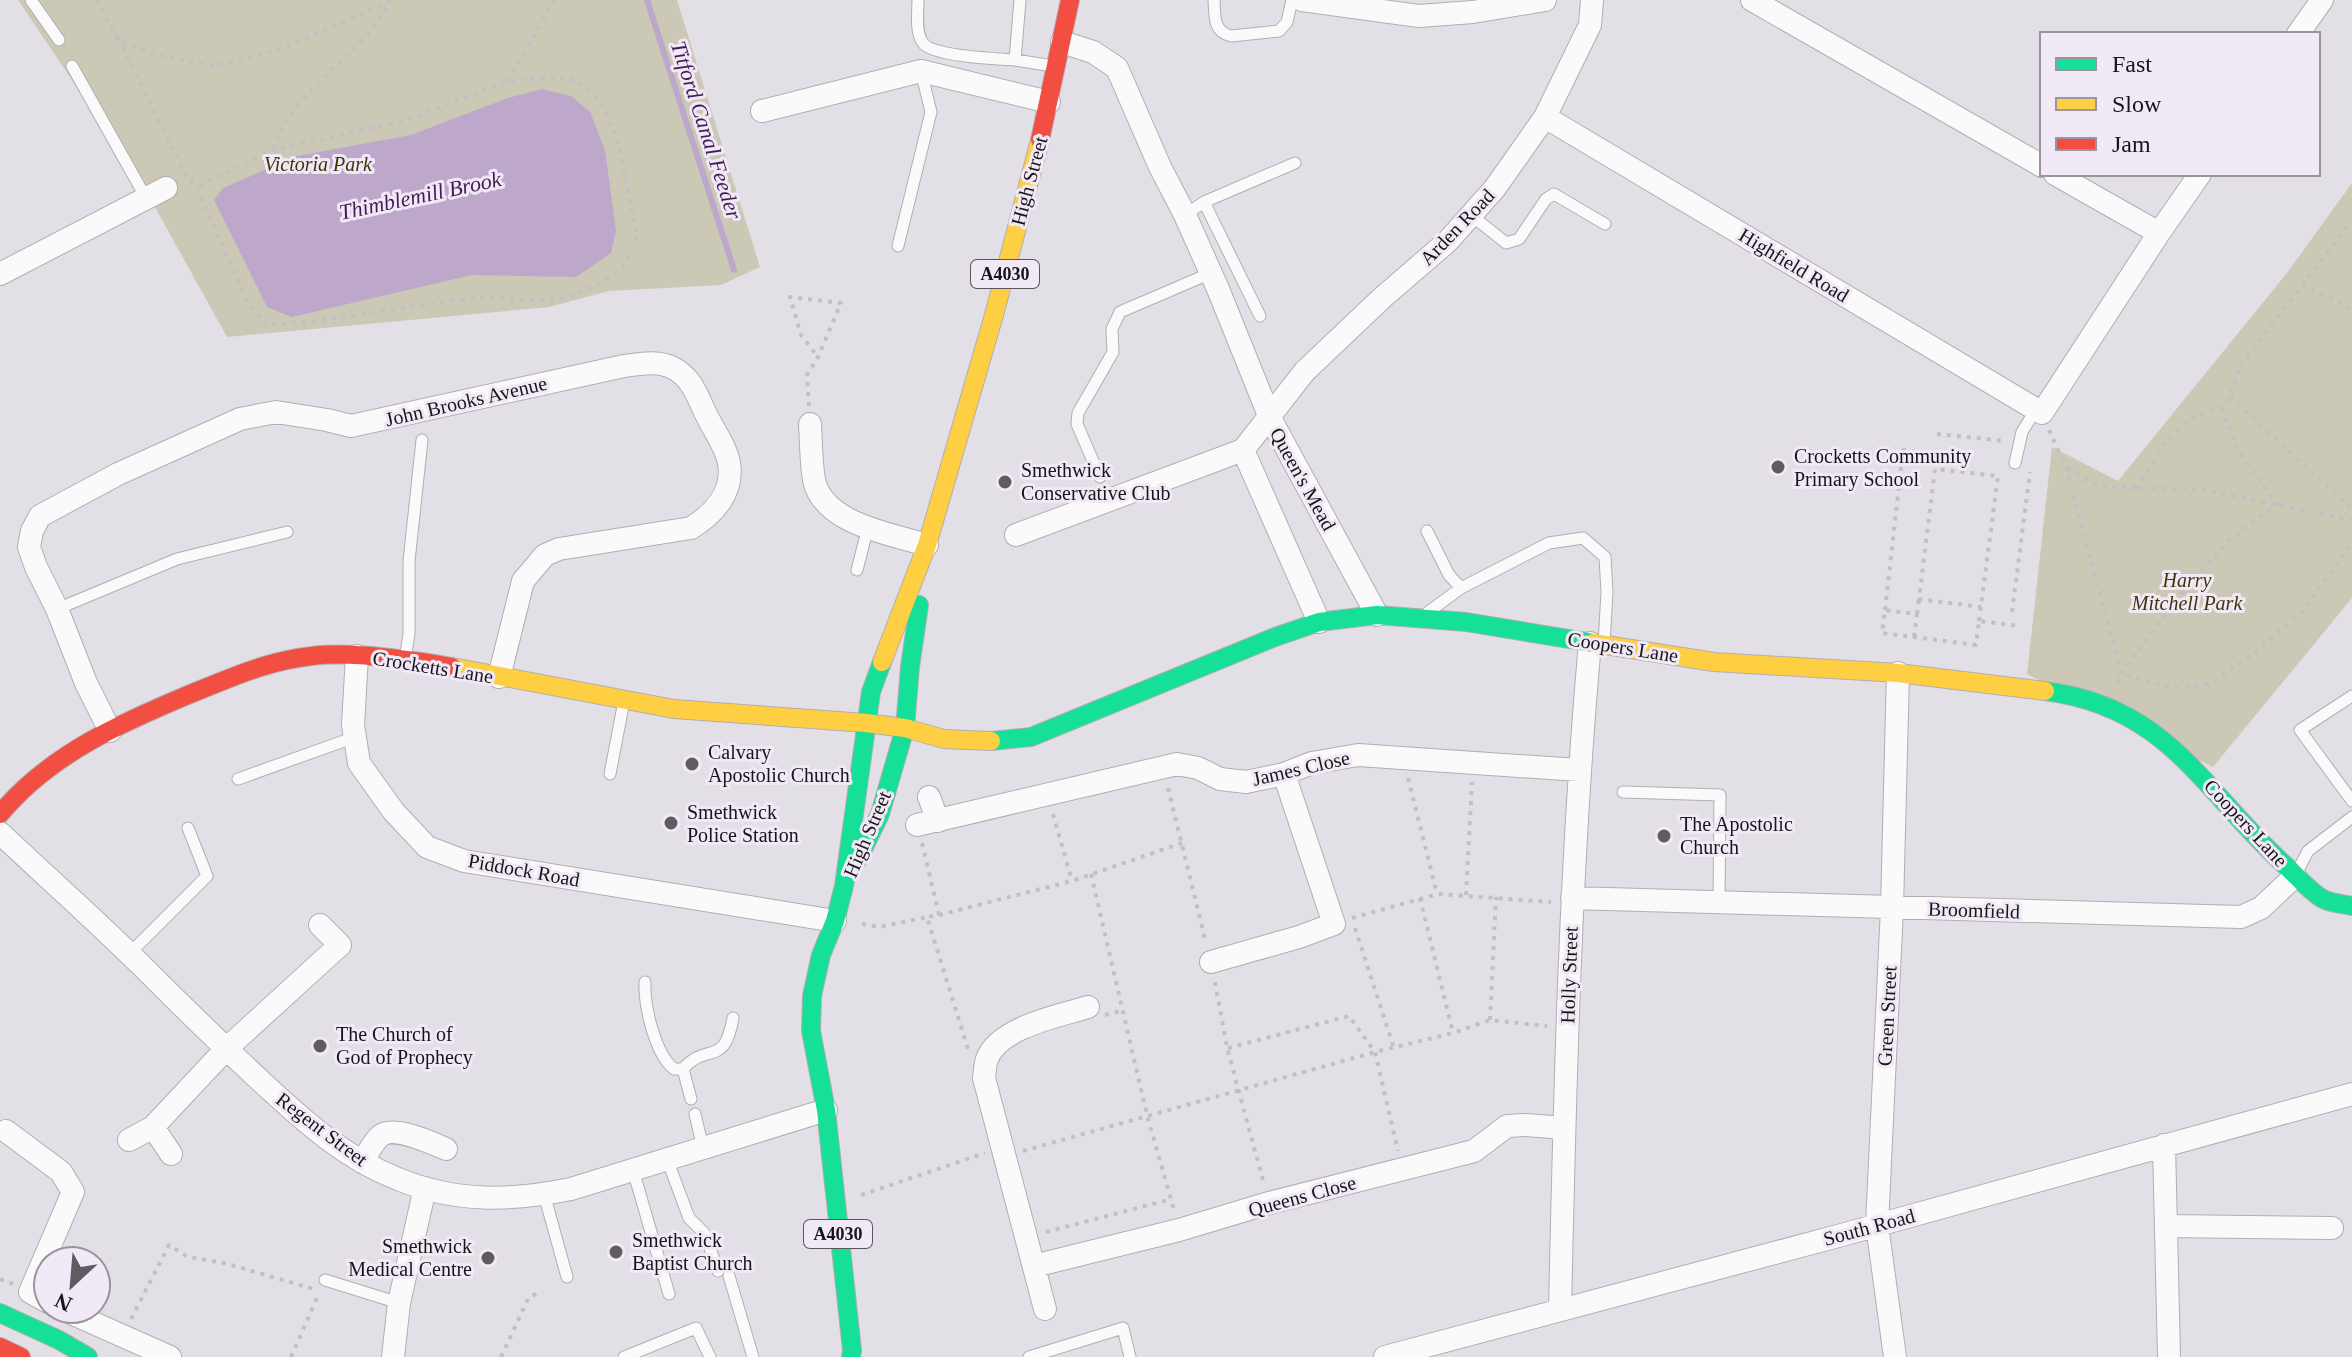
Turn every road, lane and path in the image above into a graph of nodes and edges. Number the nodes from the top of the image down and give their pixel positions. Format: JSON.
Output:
{"nodes":[{"id":1,"x":31,"y":0,"type":"edge"},
{"id":2,"x":96,"y":0,"type":"edge"},
{"id":3,"x":391,"y":0,"type":"edge"},
{"id":4,"x":554,"y":0,"type":"edge"},
{"id":5,"x":918,"y":0,"type":"edge"},
{"id":6,"x":1020,"y":0,"type":"edge"},
{"id":7,"x":1070,"y":0,"type":"edge"},
{"id":8,"x":1214,"y":0,"type":"edge"},
{"id":9,"x":1292,"y":0,"type":"edge"},
{"id":10,"x":1302,"y":0,"type":"edge"},
{"id":11,"x":1545,"y":0,"type":"edge"},
{"id":12,"x":1592,"y":0,"type":"edge"},
{"id":13,"x":1752,"y":0,"type":"edge"},
{"id":14,"x":2322,"y":0,"type":"edge"},
{"id":15,"x":1347,"y":4,"type":"edge"},
{"id":16,"x":2299,"y":32,"type":"edge"},
{"id":17,"x":118,"y":38,"type":"junction"},
{"id":18,"x":59,"y":40,"type":"dead end"},
{"id":19,"x":1062,"y":42,"type":"junction"},
{"id":20,"x":1015,"y":60,"type":"junction"},
{"id":21,"x":72,"y":66,"type":"dead end"},
{"id":22,"x":1057,"y":67,"type":"junction"},
{"id":23,"x":921,"y":71,"type":"junction"},
{"id":24,"x":508,"y":81,"type":"junction"},
{"id":25,"x":1049,"y":102,"type":"junction"},
{"id":26,"x":762,"y":111,"type":"dead end"},
{"id":27,"x":1545,"y":117,"type":"junction"},
{"id":28,"x":273,"y":150,"type":"junction"},
{"id":29,"x":1295,"y":163,"type":"dead end"},
{"id":30,"x":2040,"y":165,"type":"edge"},
{"id":31,"x":2059,"y":176,"type":"edge"},
{"id":32,"x":2199,"y":176,"type":"edge"},
{"id":33,"x":197,"y":187,"type":"junction"},
{"id":34,"x":156,"y":193,"type":"joint"},
{"id":35,"x":1204,"y":202,"type":"junction"},
{"id":36,"x":1185,"y":215,"type":"junction"},
{"id":37,"x":1471,"y":215,"type":"junction"},
{"id":38,"x":2352,"y":221,"type":"edge"},
{"id":39,"x":1605,"y":224,"type":"dead end"},
{"id":40,"x":2159,"y":233,"type":"junction"},
{"id":41,"x":898,"y":246,"type":"dead end"},
{"id":42,"x":1211,"y":273,"type":"junction"},
{"id":43,"x":0,"y":274,"type":"edge"},
{"id":44,"x":2302,"y":285,"type":"junction"},
{"id":45,"x":2352,"y":309,"type":"edge"},
{"id":46,"x":1260,"y":316,"type":"dead end"},
{"id":47,"x":818,"y":357,"type":"junction"},
{"id":48,"x":2230,"y":397,"type":"junction"},
{"id":49,"x":2221,"y":408,"type":"junction"},
{"id":50,"x":2039,"y":411,"type":"junction"},
{"id":51,"x":1270,"y":418,"type":"junction"},
{"id":52,"x":810,"y":424,"type":"joint"},
{"id":53,"x":1937,"y":434,"type":"dead end"},
{"id":54,"x":422,"y":440,"type":"dead end"},
{"id":55,"x":2020,"y":443,"type":"junction"},
{"id":56,"x":1243,"y":450,"type":"junction"},
{"id":57,"x":1930,"y":454,"type":"dead end"},
{"id":58,"x":2015,"y":463,"type":"dead end"},
{"id":59,"x":2067,"y":469,"type":"junction"},
{"id":60,"x":2030,"y":472,"type":"dead end"},
{"id":61,"x":1100,"y":477,"type":"dead end"},
{"id":62,"x":2137,"y":489,"type":"junction"},
{"id":63,"x":2277,"y":504,"type":"junction"},
{"id":64,"x":2352,"y":509,"type":"edge"},
{"id":65,"x":2352,"y":520,"type":"edge"},
{"id":66,"x":868,"y":527,"type":"junction"},
{"id":67,"x":1427,"y":531,"type":"dead end"},
{"id":68,"x":287,"y":532,"type":"dead end"},
{"id":69,"x":1016,"y":535,"type":"dead end"},
{"id":70,"x":2352,"y":543,"type":"edge"},
{"id":71,"x":927,"y":545,"type":"junction"},
{"id":72,"x":857,"y":570,"type":"dead end"},
{"id":73,"x":1461,"y":588,"type":"junction"},
{"id":74,"x":1919,"y":599,"type":"junction"},
{"id":75,"x":1981,"y":607,"type":"junction"},
{"id":76,"x":57,"y":609,"type":"junction"},
{"id":77,"x":1885,"y":610,"type":"junction"},
{"id":78,"x":2012,"y":612,"type":"dead end"},
{"id":79,"x":1917,"y":614,"type":"junction"},
{"id":80,"x":1377,"y":615,"type":"junction"},
{"id":81,"x":1422,"y":617,"type":"junction"},
{"id":82,"x":1979,"y":621,"type":"junction"},
{"id":83,"x":1319,"y":622,"type":"junction"},
{"id":84,"x":2019,"y":626,"type":"dead end"},
{"id":85,"x":1914,"y":637,"type":"junction"},
{"id":86,"x":1597,"y":644,"type":"junction"},
{"id":87,"x":357,"y":656,"type":"junction"},
{"id":88,"x":405,"y":660,"type":"junction"},
{"id":89,"x":1898,"y":673,"type":"junction"},
{"id":90,"x":2121,"y":674,"type":"junction"},
{"id":91,"x":499,"y":677,"type":"junction"},
{"id":92,"x":2348,"y":699,"type":"edge"},
{"id":93,"x":624,"y":701,"type":"junction"},
{"id":94,"x":2108,"y":706,"type":"junction"},
{"id":95,"x":2352,"y":716,"type":"edge"},
{"id":96,"x":866,"y":723,"type":"junction"},
{"id":97,"x":905,"y":728,"type":"junction"},
{"id":98,"x":110,"y":731,"type":"junction"},
{"id":99,"x":355,"y":737,"type":"junction"},
{"id":100,"x":1402,"y":757,"type":"junction"},
{"id":101,"x":1162,"y":766,"type":"junction"},
{"id":102,"x":1579,"y":770,"type":"junction"},
{"id":103,"x":610,"y":774,"type":"dead end"},
{"id":104,"x":1284,"y":774,"type":"junction"},
{"id":105,"x":238,"y":779,"type":"dead end"},
{"id":106,"x":1473,"y":791,"type":"dead end"},
{"id":107,"x":1623,"y":792,"type":"dead end"},
{"id":108,"x":929,"y":797,"type":"dead end"},
{"id":109,"x":2352,"y":801,"type":"edge"},
{"id":110,"x":0,"y":814,"type":"edge"},
{"id":111,"x":2352,"y":817,"type":"edge"},
{"id":112,"x":928,"y":823,"type":"junction"},
{"id":113,"x":188,"y":828,"type":"dead end"},
{"id":114,"x":0,"y":833,"type":"edge"},
{"id":115,"x":1182,"y":843,"type":"junction"},
{"id":116,"x":1091,"y":874,"type":"junction"},
{"id":117,"x":2295,"y":876,"type":"junction"},
{"id":118,"x":844,"y":886,"type":"junction"},
{"id":119,"x":1438,"y":894,"type":"junction"},
{"id":120,"x":1466,"y":895,"type":"junction"},
{"id":121,"x":1496,"y":897,"type":"junction"},
{"id":122,"x":1420,"y":898,"type":"junction"},
{"id":123,"x":1572,"y":901,"type":"junction"},
{"id":124,"x":1719,"y":902,"type":"junction"},
{"id":125,"x":2352,"y":906,"type":"edge"},
{"id":126,"x":1892,"y":908,"type":"junction"},
{"id":127,"x":939,"y":915,"type":"junction"},
{"id":128,"x":927,"y":917,"type":"junction"},
{"id":129,"x":1343,"y":921,"type":"junction"},
{"id":130,"x":845,"y":922,"type":"junction"},
{"id":131,"x":320,"y":925,"type":"dead end"},
{"id":132,"x":129,"y":954,"type":"junction"},
{"id":133,"x":1211,"y":962,"type":"junction"},
{"id":134,"x":645,"y":982,"type":"dead end"},
{"id":135,"x":1087,"y":1006,"type":"dead end"},
{"id":136,"x":733,"y":1018,"type":"dead end"},
{"id":137,"x":1490,"y":1020,"type":"junction"},
{"id":138,"x":1567,"y":1028,"type":"junction"},
{"id":139,"x":1453,"y":1033,"type":"junction"},
{"id":140,"x":1227,"y":1048,"type":"junction"},
{"id":141,"x":1394,"y":1048,"type":"junction"},
{"id":142,"x":226,"y":1049,"type":"junction"},
{"id":143,"x":1375,"y":1052,"type":"junction"},
{"id":144,"x":683,"y":1069,"type":"junction"},
{"id":145,"x":984,"y":1078,"type":"junction"},
{"id":146,"x":1238,"y":1090,"type":"junction"},
{"id":147,"x":2352,"y":1094,"type":"edge"},
{"id":148,"x":691,"y":1099,"type":"dead end"},
{"id":149,"x":826,"y":1110,"type":"junction"},
{"id":150,"x":695,"y":1114,"type":"dead end"},
{"id":151,"x":1147,"y":1115,"type":"junction"},
{"id":152,"x":153,"y":1127,"type":"junction"},
{"id":153,"x":1564,"y":1128,"type":"junction"},
{"id":154,"x":6,"y":1131,"type":"dead end"},
{"id":155,"x":129,"y":1140,"type":"dead end"},
{"id":156,"x":2164,"y":1145,"type":"junction"},
{"id":157,"x":703,"y":1148,"type":"junction"},
{"id":158,"x":446,"y":1149,"type":"dead end"},
{"id":159,"x":1004,"y":1153,"type":"junction"},
{"id":160,"x":171,"y":1154,"type":"dead end"},
{"id":161,"x":667,"y":1159,"type":"junction"},
{"id":162,"x":362,"y":1162,"type":"junction"},
{"id":163,"x":1402,"y":1169,"type":"junction"},
{"id":164,"x":633,"y":1170,"type":"junction"},
{"id":165,"x":425,"y":1188,"type":"junction"},
{"id":166,"x":544,"y":1194,"type":"junction"},
{"id":167,"x":850,"y":1198,"type":"dead end"},
{"id":168,"x":1172,"y":1199,"type":"junction"},
{"id":169,"x":1269,"y":1203,"type":"junction"},
{"id":170,"x":1877,"y":1225,"type":"junction"},
{"id":171,"x":2166,"y":1226,"type":"junction"},
{"id":172,"x":2332,"y":1228,"type":"dead end"},
{"id":173,"x":1179,"y":1230,"type":"junction"},
{"id":174,"x":1025,"y":1237,"type":"junction"},
{"id":175,"x":50,"y":1245,"type":"edge"},
{"id":176,"x":1034,"y":1266,"type":"junction"},
{"id":177,"x":567,"y":1277,"type":"dead end"},
{"id":178,"x":325,"y":1280,"type":"dead end"},
{"id":179,"x":542,"y":1292,"type":"dead end"},
{"id":180,"x":669,"y":1294,"type":"dead end"},
{"id":181,"x":399,"y":1303,"type":"junction"},
{"id":182,"x":1045,"y":1309,"type":"dead end"},
{"id":183,"x":1560,"y":1309,"type":"junction"},
{"id":184,"x":0,"y":1313,"type":"edge"},
{"id":185,"x":98,"y":1325,"type":"edge"},
{"id":186,"x":123,"y":1336,"type":"junction"},
{"id":187,"x":0,"y":1347,"type":"edge"},
{"id":188,"x":21,"y":1357,"type":"edge"},
{"id":189,"x":88,"y":1357,"type":"edge"},
{"id":190,"x":170,"y":1357,"type":"edge"},
{"id":191,"x":291,"y":1357,"type":"edge"},
{"id":192,"x":393,"y":1357,"type":"edge"},
{"id":193,"x":501,"y":1357,"type":"edge"},
{"id":194,"x":624,"y":1357,"type":"edge"},
{"id":195,"x":710,"y":1357,"type":"edge"},
{"id":196,"x":753,"y":1357,"type":"edge"},
{"id":197,"x":851,"y":1357,"type":"edge"},
{"id":198,"x":1029,"y":1357,"type":"edge"},
{"id":199,"x":1130,"y":1357,"type":"edge"},
{"id":200,"x":1385,"y":1357,"type":"edge"},
{"id":201,"x":1895,"y":1357,"type":"edge"},
{"id":202,"x":2169,"y":1357,"type":"edge"}],
"edges":[{"from":1,"to":18,"type":"lane"},
{"from":2,"to":17,"type":"path"},
{"from":3,"to":17,"type":"path"},
{"from":3,"to":28,"type":"path"},
{"from":4,"to":24,"type":"path"},
{"from":5,"to":20,"type":"lane"},
{"from":6,"to":20,"type":"lane"},
{"from":7,"to":19,"type":"street","name":"High Street","number":"A4030"},
{"from":8,"to":9,"type":"lane"},
{"from":10,"to":15,"type":"street"},
{"from":11,"to":15,"type":"street"},
{"from":12,"to":27,"type":"street","name":"Arden Road"},
{"from":13,"to":30,"type":"street"},
{"from":14,"to":16,"type":"street"},
{"from":17,"to":33,"type":"path"},
{"from":19,"to":22,"type":"street","name":"High Street","number":"A4030"},
{"from":19,"to":36,"type":"street"},
{"from":20,"to":22,"type":"lane"},
{"from":21,"to":34,"type":"lane"},
{"from":22,"to":25,"type":"street","name":"High Street","number":"A4030"},
{"from":23,"to":25,"type":"street"},
{"from":23,"to":26,"type":"street"},
{"from":23,"to":41,"type":"lane"},
{"from":24,"to":28,"type":"path"},
{"from":24,"to":33,"type":"path"},
{"from":25,"to":71,"type":"street","name":"High Street","number":"A4030"},
{"from":27,"to":37,"type":"street","name":"Arden Road"},
{"from":27,"to":50,"type":"street","name":"Highfield Road"},
{"from":28,"to":33,"type":"path"},
{"from":29,"to":35,"type":"lane"},
{"from":31,"to":40,"type":"street"},
{"from":32,"to":40,"type":"street"},
{"from":34,"to":43,"type":"street"},
{"from":35,"to":36,"type":"lane"},
{"from":35,"to":46,"type":"lane"},
{"from":36,"to":42,"type":"street"},
{"from":37,"to":39,"type":"lane"},
{"from":37,"to":51,"type":"street","name":"Arden Road"},
{"from":38,"to":44,"type":"path"},
{"from":40,"to":50,"type":"street"},
{"from":42,"to":51,"type":"street"},
{"from":42,"to":61,"type":"lane"},
{"from":44,"to":45,"type":"path"},
{"from":44,"to":48,"type":"path"},
{"from":47,"to":47,"type":"path"},
{"from":47,"to":52,"type":"path"},
{"from":48,"to":49,"type":"path"},
{"from":48,"to":64,"type":"path"},
{"from":49,"to":62,"type":"path"},
{"from":49,"to":63,"type":"path"},
{"from":50,"to":55,"type":"lane"},
{"from":50,"to":59,"type":"path"},
{"from":51,"to":56,"type":"street","name":"Queen's Mead"},
{"from":51,"to":80,"type":"street","name":"Queen's Mead"},
{"from":52,"to":66,"type":"street"},
{"from":53,"to":55,"type":"path"},
{"from":54,"to":88,"type":"lane"},
{"from":55,"to":58,"type":"lane"},
{"from":56,"to":69,"type":"street"},
{"from":56,"to":83,"type":"street","name":"Queen's Mead"},
{"from":57,"to":77,"type":"path"},
{"from":59,"to":62,"type":"path"},
{"from":59,"to":90,"type":"path"},
{"from":60,"to":78,"type":"path"},
{"from":62,"to":63,"type":"path"},
{"from":63,"to":65,"type":"path"},
{"from":63,"to":90,"type":"path"},
{"from":66,"to":71,"type":"street"},
{"from":66,"to":72,"type":"lane"},
{"from":67,"to":73,"type":"lane"},
{"from":68,"to":76,"type":"lane"},
{"from":70,"to":90,"type":"path"},
{"from":71,"to":96,"type":"street","name":"High Street","number":"A4030"},
{"from":71,"to":97,"type":"street","name":"High Street","number":"A4030"},
{"from":73,"to":81,"type":"lane"},
{"from":73,"to":86,"type":"lane"},
{"from":74,"to":75,"type":"path"},
{"from":74,"to":75,"type":"path"},
{"from":74,"to":79,"type":"path"},
{"from":75,"to":82,"type":"path"},
{"from":76,"to":91,"type":"street","name":"John Brooks Avenue"},
{"from":76,"to":98,"type":"street","name":"John Brooks Avenue"},
{"from":77,"to":79,"type":"path"},
{"from":77,"to":85,"type":"path"},
{"from":79,"to":85,"type":"path"},
{"from":80,"to":81,"type":"street","name":"Coopers Lane"},
{"from":80,"to":83,"type":"street","name":"Coopers Lane"},
{"from":81,"to":86,"type":"street","name":"Coopers Lane"},
{"from":82,"to":84,"type":"path"},
{"from":82,"to":85,"type":"path"},
{"from":83,"to":97,"type":"street","name":"Coopers Lane"},
{"from":86,"to":89,"type":"street","name":"Coopers Lane"},
{"from":86,"to":102,"type":"street","name":"Holly Street"},
{"from":87,"to":88,"type":"street","name":"Crocketts Lane"},
{"from":87,"to":98,"type":"street","name":"Crocketts Lane"},
{"from":87,"to":99,"type":"street","name":"Piddock Road"},
{"from":88,"to":91,"type":"street","name":"Crocketts Lane"},
{"from":89,"to":94,"type":"street","name":"Coopers Lane"},
{"from":89,"to":126,"type":"street","name":"Green Street"},
{"from":90,"to":94,"type":"path"},
{"from":91,"to":93,"type":"street","name":"Crocketts Lane"},
{"from":92,"to":95,"type":"lane"},
{"from":92,"to":109,"type":"lane"},
{"from":93,"to":96,"type":"street","name":"Crocketts Lane"},
{"from":93,"to":103,"type":"lane"},
{"from":94,"to":117,"type":"street","name":"Coopers Lane"},
{"from":96,"to":97,"type":"street","name":"Crocketts Lane"},
{"from":96,"to":118,"type":"street","name":"High Street","number":"A4030"},
{"from":97,"to":118,"type":"street","name":"High Street","number":"A4030"},
{"from":98,"to":110,"type":"street","name":"Crocketts Lane"},
{"from":99,"to":105,"type":"lane"},
{"from":99,"to":130,"type":"street","name":"Piddock Road"},
{"from":100,"to":102,"type":"street","name":"James Close"},
{"from":100,"to":104,"type":"street","name":"James Close"},
{"from":100,"to":119,"type":"path"},
{"from":101,"to":104,"type":"street","name":"James Close"},
{"from":101,"to":112,"type":"street","name":"James Close"},
{"from":101,"to":115,"type":"path"},
{"from":102,"to":123,"type":"street","name":"Holly Street"},
{"from":104,"to":129,"type":"street"},
{"from":106,"to":120,"type":"path"},
{"from":107,"to":124,"type":"lane"},
{"from":108,"to":112,"type":"street"},
{"from":111,"to":117,"type":"lane"},
{"from":112,"to":127,"type":"path"},
{"from":113,"to":132,"type":"lane"},
{"from":114,"to":132,"type":"street","name":"Regent Street"},
{"from":115,"to":116,"type":"path"},
{"from":115,"to":133,"type":"path"},
{"from":116,"to":127,"type":"path"},
{"from":116,"to":151,"type":"path"},
{"from":117,"to":125,"type":"street"},
{"from":117,"to":126,"type":"street","name":"Broomfield"},
{"from":118,"to":130,"type":"street","name":"High Street","number":"A4030"},
{"from":119,"to":120,"type":"path"},
{"from":119,"to":122,"type":"path"},
{"from":120,"to":121,"type":"path"},
{"from":121,"to":123,"type":"path"},
{"from":121,"to":137,"type":"path"},
{"from":122,"to":129,"type":"path"},
{"from":122,"to":139,"type":"path"},
{"from":123,"to":124,"type":"street","name":"Broomfield"},
{"from":123,"to":138,"type":"street","name":"Holly Street"},
{"from":124,"to":126,"type":"street","name":"Broomfield"},
{"from":126,"to":170,"type":"street","name":"Green Street"},
{"from":127,"to":128,"type":"path"},
{"from":128,"to":130,"type":"path"},
{"from":128,"to":145,"type":"path"},
{"from":129,"to":133,"type":"street"},
{"from":129,"to":141,"type":"path"},
{"from":130,"to":149,"type":"street","name":"High Street","number":"A4030"},
{"from":131,"to":142,"type":"street"},
{"from":132,"to":142,"type":"street","name":"Regent Street"},
{"from":133,"to":140,"type":"path"},
{"from":134,"to":144,"type":"lane"},
{"from":135,"to":145,"type":"street"},
{"from":136,"to":144,"type":"lane"},
{"from":137,"to":138,"type":"path"},
{"from":137,"to":139,"type":"path"},
{"from":138,"to":153,"type":"street","name":"Holly Street"},
{"from":139,"to":141,"type":"path"},
{"from":140,"to":143,"type":"path"},
{"from":140,"to":146,"type":"path"},
{"from":141,"to":143,"type":"path"},
{"from":142,"to":152,"type":"street"},
{"from":142,"to":162,"type":"street","name":"Regent Street"},
{"from":143,"to":146,"type":"path"},
{"from":143,"to":163,"type":"path"},
{"from":144,"to":148,"type":"lane"},
{"from":145,"to":159,"type":"street"},
{"from":146,"to":151,"type":"path"},
{"from":146,"to":169,"type":"path"},
{"from":147,"to":156,"type":"street","name":"South Road"},
{"from":149,"to":157,"type":"street","name":"Regent Street"},
{"from":149,"to":197,"type":"street","name":"High Street","number":"A4030"},
{"from":150,"to":157,"type":"lane"},
{"from":151,"to":159,"type":"path"},
{"from":151,"to":168,"type":"path"},
{"from":152,"to":155,"type":"street"},
{"from":152,"to":160,"type":"street"},
{"from":153,"to":163,"type":"street","name":"Queens Close"},
{"from":153,"to":183,"type":"street","name":"Holly Street"},
{"from":154,"to":175,"type":"street"},
{"from":156,"to":170,"type":"street","name":"South Road"},
{"from":156,"to":171,"type":"street"},
{"from":157,"to":161,"type":"street","name":"Regent Street"},
{"from":158,"to":162,"type":"street"},
{"from":159,"to":167,"type":"path"},
{"from":159,"to":174,"type":"street"},
{"from":161,"to":164,"type":"street","name":"Regent Street"},
{"from":161,"to":196,"type":"lane"},
{"from":162,"to":165,"type":"street","name":"Regent Street"},
{"from":163,"to":169,"type":"street","name":"Queens Close"},
{"from":164,"to":166,"type":"street","name":"Regent Street"},
{"from":164,"to":180,"type":"lane"},
{"from":165,"to":166,"type":"street","name":"Regent Street"},
{"from":165,"to":181,"type":"street"},
{"from":166,"to":177,"type":"lane"},
{"from":168,"to":173,"type":"path"},
{"from":168,"to":174,"type":"path"},
{"from":169,"to":173,"type":"street","name":"Queens Close"},
{"from":170,"to":183,"type":"street","name":"South Road"},
{"from":170,"to":201,"type":"street","name":"Green Street"},
{"from":171,"to":172,"type":"street"},
{"from":171,"to":202,"type":"street"},
{"from":173,"to":176,"type":"street","name":"Queens Close"},
{"from":174,"to":176,"type":"street"},
{"from":176,"to":182,"type":"street"},
{"from":178,"to":181,"type":"lane"},
{"from":179,"to":193,"type":"path"},
{"from":181,"to":192,"type":"street"},
{"from":183,"to":200,"type":"street","name":"South Road"},
{"from":184,"to":189,"type":"street"},
{"from":185,"to":186,"type":"street"},
{"from":186,"to":190,"type":"street"},
{"from":186,"to":191,"type":"path"},
{"from":187,"to":188,"type":"street"},
{"from":194,"to":195,"type":"lane"},
{"from":198,"to":199,"type":"lane"}]}
